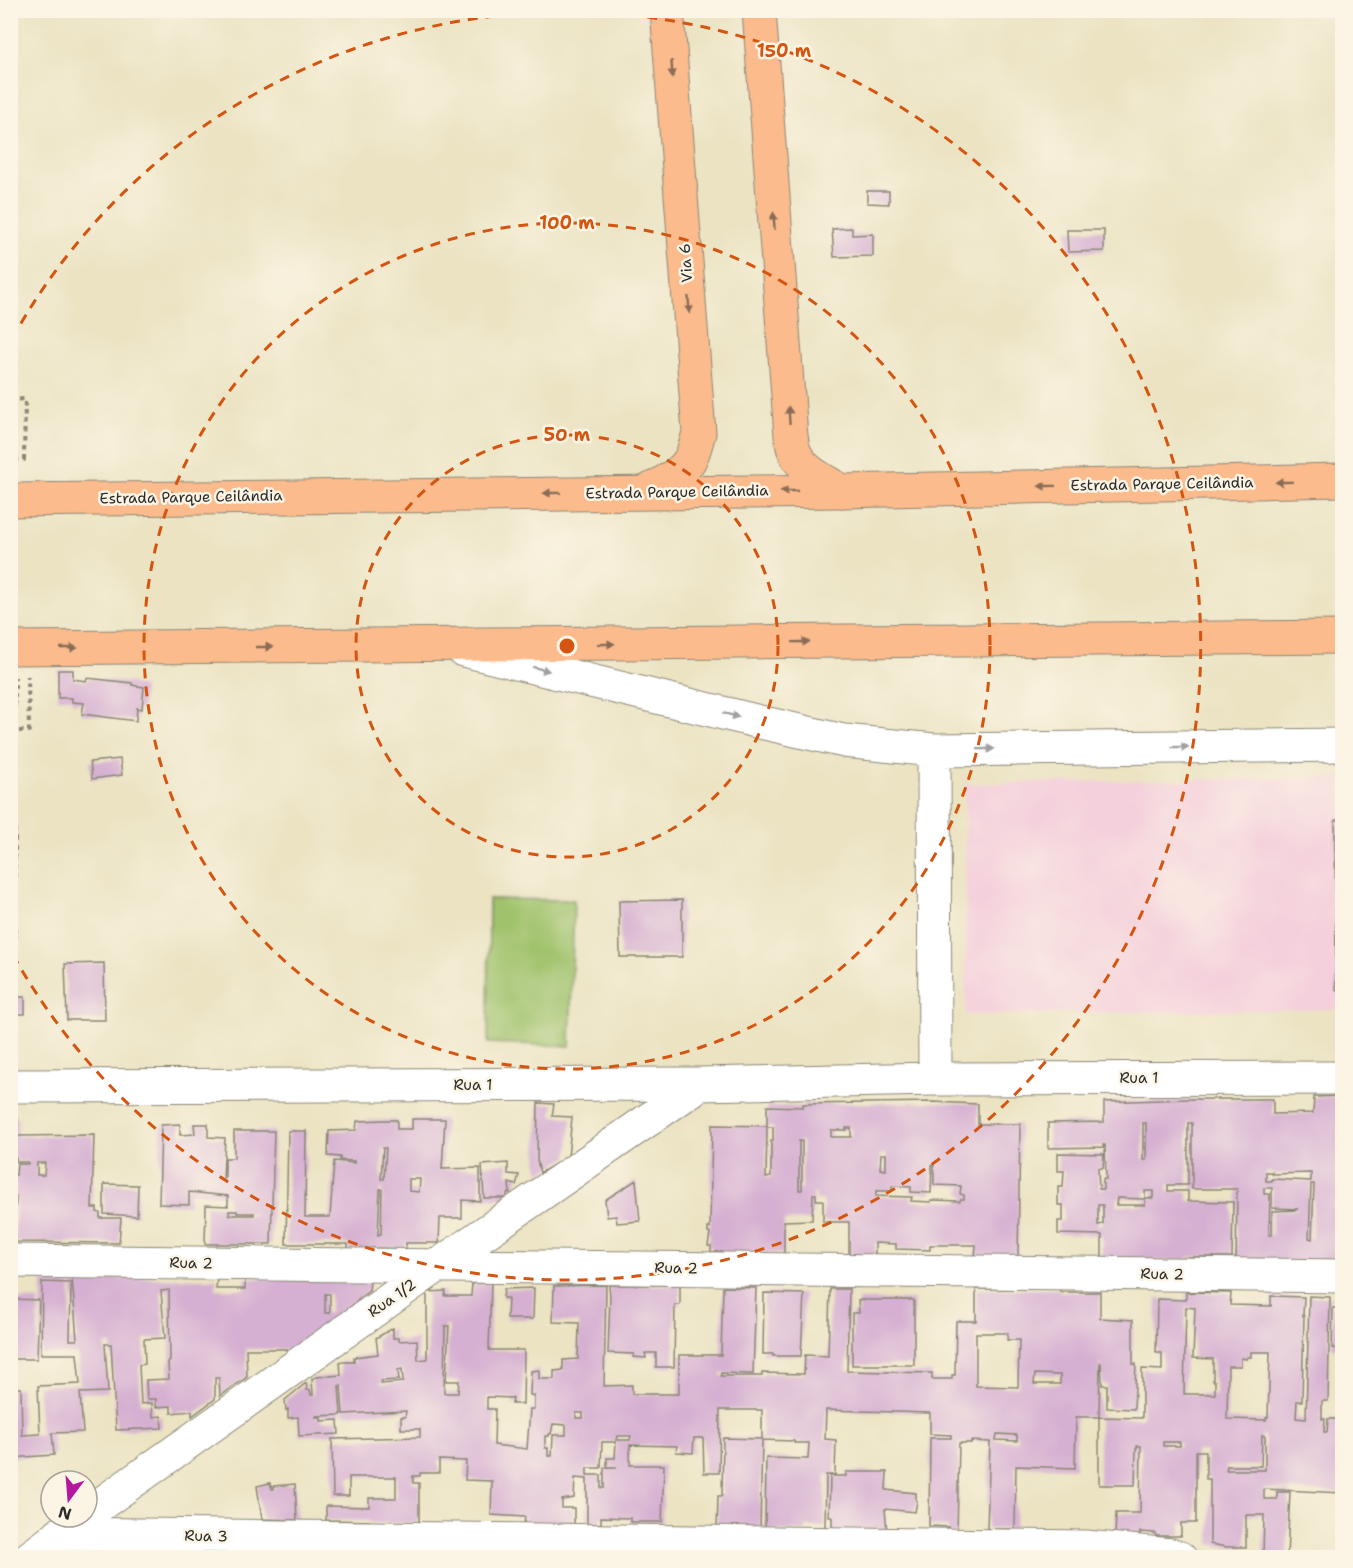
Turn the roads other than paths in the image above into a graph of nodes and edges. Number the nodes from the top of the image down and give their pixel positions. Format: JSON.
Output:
{"nodes":[{"id":1,"x":667,"y":10,"type":"edge"},
{"id":2,"x":759,"y":10,"type":"edge"},
{"id":3,"x":1342,"y":480,"type":"edge"},
{"id":4,"x":842,"y":490,"type":"junction"},
{"id":5,"x":646,"y":492,"type":"junction"},
{"id":6,"x":10,"y":500,"type":"edge"},
{"id":7,"x":1342,"y":637,"type":"edge"},
{"id":8,"x":444,"y":645,"type":"junction"},
{"id":9,"x":18,"y":665,"type":"edge"},
{"id":10,"x":1342,"y":745,"type":"edge"},
{"id":11,"x":934,"y":750,"type":"junction"},
{"id":12,"x":1342,"y":1078,"type":"edge"},
{"id":13,"x":935,"y":1079,"type":"junction"},
{"id":14,"x":699,"y":1084,"type":"junction"},
{"id":15,"x":10,"y":1086,"type":"edge"},
{"id":16,"x":10,"y":1261,"type":"edge"},
{"id":17,"x":437,"y":1266,"type":"junction"},
{"id":18,"x":1342,"y":1276,"type":"edge"},
{"id":19,"x":99,"y":1505,"type":"edge"},
{"id":20,"x":99,"y":1526,"type":"edge"},
{"id":21,"x":66,"y":1529,"type":"edge"},
{"id":22,"x":28,"y":1557,"type":"edge"},
{"id":23,"x":1180,"y":1557,"type":"edge"}],
"edges":[{"from":1,"to":5,"type":"main road","name":"Via 6","one_way":true},
{"from":4,"to":2,"type":"main road","one_way":true},
{"from":3,"to":4,"type":"main road","name":"Estrada Parque Ceilândia","one_way":true},
{"from":4,"to":5,"type":"main road","name":"Estrada Parque Ceilândia","one_way":true},
{"from":5,"to":6,"type":"main road","name":"Estrada Parque Ceilândia","one_way":true},
{"from":8,"to":7,"type":"main road","one_way":true},
{"from":9,"to":8,"type":"main road","one_way":true},
{"from":8,"to":11,"type":"street","one_way":true},
{"from":11,"to":10,"type":"street","one_way":true},
{"from":11,"to":13,"type":"street"},
{"from":12,"to":13,"type":"street","name":"Rua 1"},
{"from":13,"to":14,"type":"street","name":"Rua 1"},
{"from":14,"to":15,"type":"street","name":"Rua 1"},
{"from":14,"to":17,"type":"street","name":"Rua 1/2"},
{"from":16,"to":17,"type":"street","name":"Rua 2"},
{"from":17,"to":18,"type":"street","name":"Rua 2"},
{"from":17,"to":19,"type":"street","name":"Rua 1/2"},
{"from":20,"to":23,"type":"street","name":"Rua 3"},
{"from":21,"to":22,"type":"street"}]}
